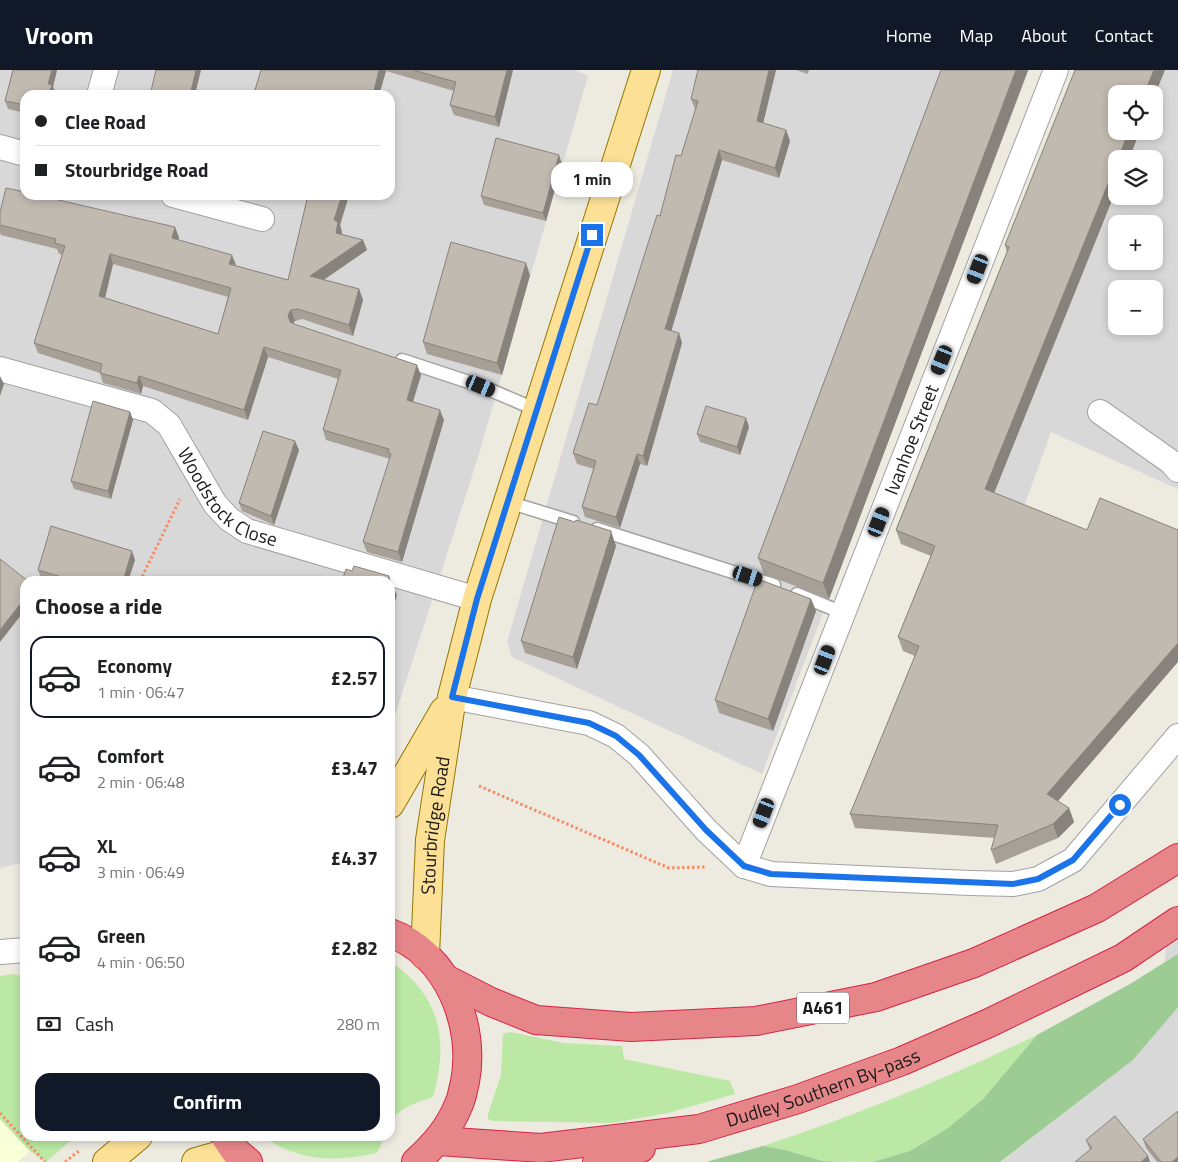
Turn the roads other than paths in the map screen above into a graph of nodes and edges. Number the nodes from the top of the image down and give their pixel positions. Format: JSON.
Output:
{"nodes":[{"id":1,"x":106,"y":70,"type":"edge"},
{"id":2,"x":646,"y":70,"type":"edge"},
{"id":3,"x":1056,"y":70,"type":"edge"},
{"id":4,"x":100,"y":90,"type":"edge"},
{"id":5,"x":0,"y":148,"type":"edge"},
{"id":6,"x":20,"y":153,"type":"edge"},
{"id":7,"x":192,"y":200,"type":"edge"},
{"id":8,"x":262,"y":219,"type":"dead end"},
{"id":9,"x":391,"y":356,"type":"edge"},
{"id":10,"x":0,"y":368,"type":"edge"},
{"id":11,"x":537,"y":410,"type":"junction"},
{"id":12,"x":1100,"y":412,"type":"dead end"},
{"id":13,"x":1178,"y":470,"type":"edge"},
{"id":14,"x":508,"y":502,"type":"junction"},
{"id":15,"x":477,"y":599,"type":"junction"},
{"id":16,"x":843,"y":613,"type":"junction"},
{"id":17,"x":452,"y":697,"type":"junction"},
{"id":18,"x":1178,"y":736,"type":"edge"},
{"id":19,"x":395,"y":795,"type":"edge"},
{"id":20,"x":1178,"y":858,"type":"edge"},
{"id":21,"x":744,"y":866,"type":"junction"},
{"id":22,"x":1175,"y":925,"type":"edge"},
{"id":23,"x":395,"y":936,"type":"edge"},
{"id":24,"x":20,"y":950,"type":"edge"},
{"id":25,"x":0,"y":952,"type":"edge"},
{"id":26,"x":426,"y":955,"type":"junction"},
{"id":27,"x":446,"y":979,"type":"junction"},
{"id":28,"x":699,"y":1129,"type":"junction"},
{"id":29,"x":439,"y":1140,"type":"junction"},
{"id":30,"x":132,"y":1141,"type":"edge"},
{"id":31,"x":236,"y":1150,"type":"edge"},
{"id":32,"x":107,"y":1162,"type":"edge"},
{"id":33,"x":196,"y":1162,"type":"edge"},
{"id":34,"x":416,"y":1162,"type":"edge"},
{"id":35,"x":597,"y":1162,"type":"edge"}],
"edges":[{"from":1,"to":4,"type":"street"},
{"from":2,"to":11,"type":"main road","name":"Stourbridge Road"},
{"from":3,"to":16,"type":"street","name":"Ivanhoe Street"},
{"from":5,"to":6,"type":"street"},
{"from":7,"to":8,"type":"street"},
{"from":9,"to":11,"type":"lane"},
{"from":10,"to":15,"type":"street","name":"Woodstock Close"},
{"from":11,"to":14,"type":"main road","name":"Stourbridge Road"},
{"from":12,"to":13,"type":"street"},
{"from":14,"to":15,"type":"main road","name":"Stourbridge Road"},
{"from":14,"to":16,"type":"lane"},
{"from":15,"to":17,"type":"main road","name":"Stourbridge Road"},
{"from":16,"to":21,"type":"street","name":"Ivanhoe Street"},
{"from":17,"to":19,"type":"main road","name":"Stourbridge Road"},
{"from":17,"to":21,"type":"street"},
{"from":17,"to":26,"type":"main road","name":"Stourbridge Road"},
{"from":18,"to":21,"type":"street"},
{"from":20,"to":27,"type":"highway","number":"A461"},
{"from":22,"to":28,"type":"highway","name":"Dudley Southern By-pass"},
{"from":23,"to":26,"type":"highway","number":"A461"},
{"from":24,"to":25,"type":"street"},
{"from":26,"to":27,"type":"highway","number":"A461"},
{"from":27,"to":29,"type":"highway","number":"A461"},
{"from":28,"to":29,"type":"highway","name":"Dudley Southern By-pass"},
{"from":28,"to":35,"type":"highway"},
{"from":29,"to":34,"type":"highway","number":"A461"},
{"from":30,"to":32,"type":"main road"},
{"from":31,"to":33,"type":"main road"}]}
